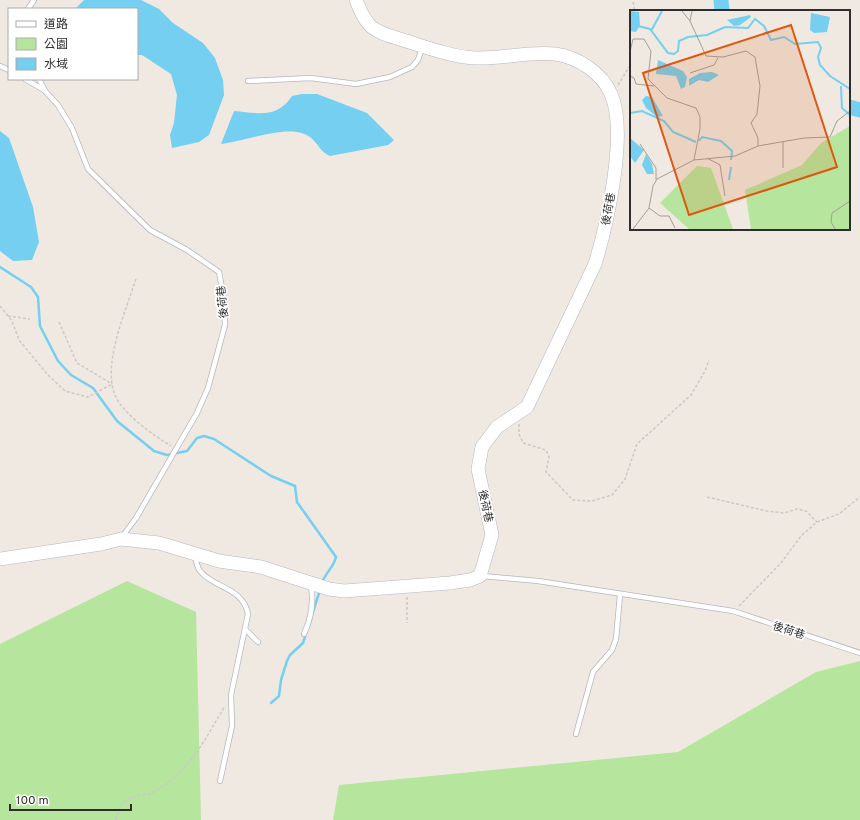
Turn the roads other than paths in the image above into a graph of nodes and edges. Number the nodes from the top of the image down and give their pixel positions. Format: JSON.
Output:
{"nodes":[{"id":1,"x":356,"y":0,"type":"edge"},
{"id":2,"x":423,"y":46,"type":"junction"},
{"id":3,"x":27,"y":80,"type":"edge"},
{"id":4,"x":40,"y":80,"type":"edge"},
{"id":5,"x":248,"y":80,"type":"dead end"},
{"id":6,"x":45,"y":91,"type":"junction"},
{"id":7,"x":121,"y":539,"type":"junction"},
{"id":8,"x":194,"y":554,"type":"junction"},
{"id":9,"x":0,"y":559,"type":"edge"},
{"id":10,"x":480,"y":576,"type":"junction"},
{"id":11,"x":310,"y":584,"type":"junction"},
{"id":12,"x":620,"y":595,"type":"junction"},
{"id":13,"x":246,"y":630,"type":"junction"},
{"id":14,"x":304,"y":634,"type":"dead end"},
{"id":15,"x":258,"y":642,"type":"dead end"},
{"id":16,"x":860,"y":653,"type":"edge"},
{"id":17,"x":576,"y":734,"type":"dead end"},
{"id":18,"x":220,"y":781,"type":"dead end"}],
"edges":[{"from":1,"to":2,"type":"street","name":"後荷巷"},
{"from":2,"to":5,"type":"lane"},
{"from":2,"to":10,"type":"street","name":"後荷巷"},
{"from":3,"to":6,"type":"lane","name":"後荷巷"},
{"from":4,"to":6,"type":"lane","name":"後荷巷"},
{"from":6,"to":7,"type":"lane","name":"後荷巷"},
{"from":7,"to":8,"type":"street","name":"後荷巷"},
{"from":7,"to":9,"type":"street","name":"後荷巷"},
{"from":8,"to":11,"type":"street","name":"後荷巷"},
{"from":8,"to":13,"type":"lane"},
{"from":10,"to":11,"type":"street","name":"後荷巷"},
{"from":10,"to":12,"type":"lane","name":"後荷巷"},
{"from":11,"to":14,"type":"lane"},
{"from":12,"to":16,"type":"lane","name":"後荷巷"},
{"from":12,"to":17,"type":"lane"},
{"from":13,"to":15,"type":"lane"},
{"from":13,"to":18,"type":"lane"}]}
